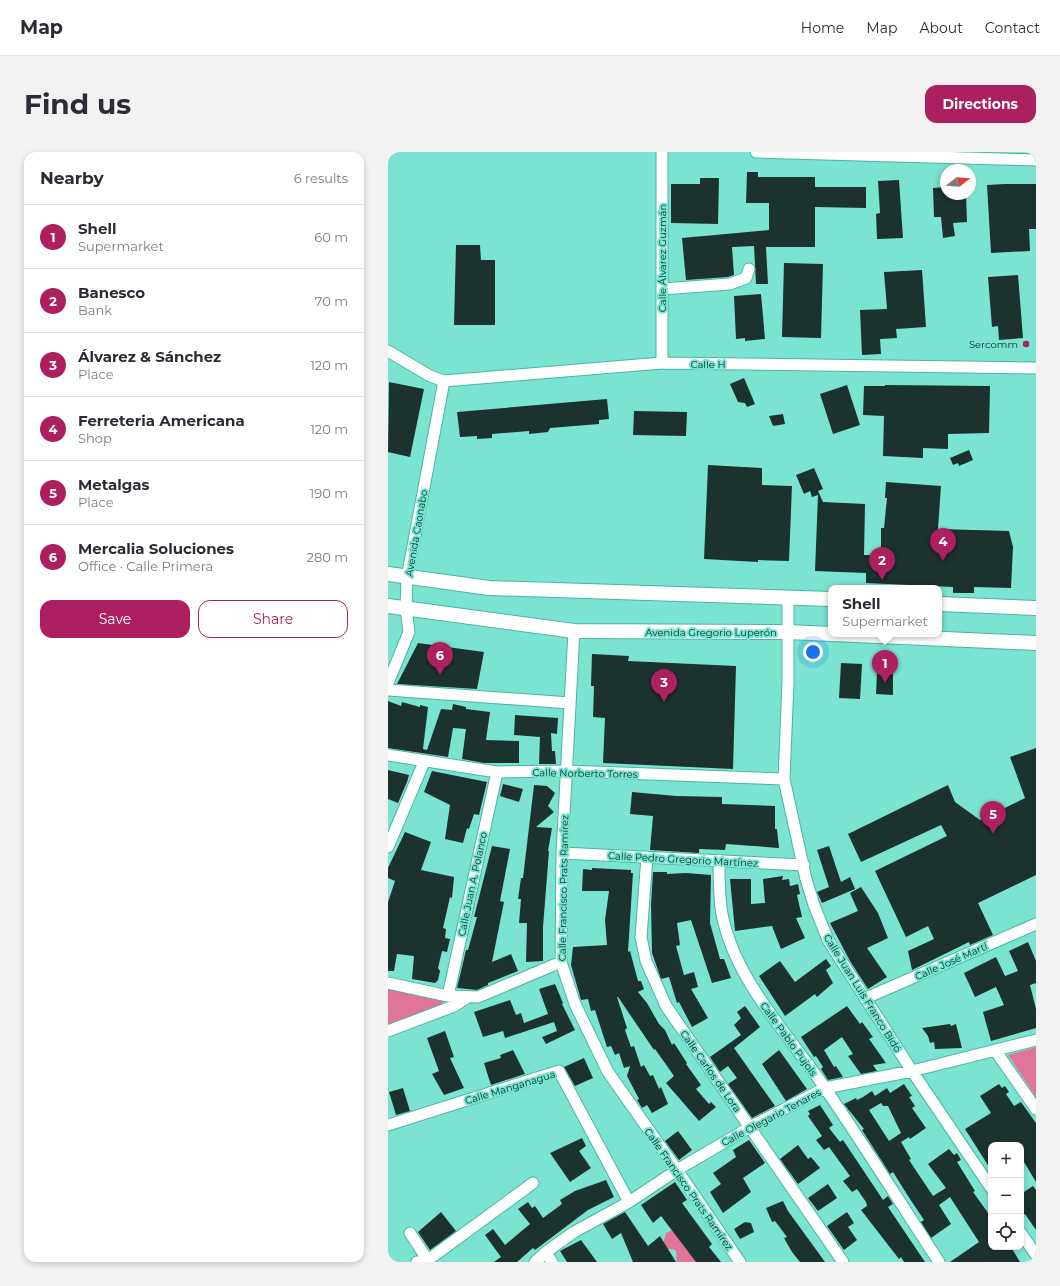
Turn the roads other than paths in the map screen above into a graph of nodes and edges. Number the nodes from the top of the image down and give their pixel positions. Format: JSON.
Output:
{"nodes":[{"id":1,"x":662,"y":152,"type":"edge"},
{"id":2,"x":756,"y":152,"type":"edge"},
{"id":3,"x":1036,"y":160,"type":"edge"},
{"id":4,"x":749,"y":269,"type":"dead end"},
{"id":5,"x":662,"y":289,"type":"junction"},
{"id":6,"x":388,"y":351,"type":"edge"},
{"id":7,"x":662,"y":363,"type":"junction"},
{"id":8,"x":1036,"y":368,"type":"edge"},
{"id":9,"x":444,"y":381,"type":"junction"},
{"id":10,"x":388,"y":574,"type":"edge"},
{"id":11,"x":407,"y":578,"type":"junction"},
{"id":12,"x":788,"y":597,"type":"junction"},
{"id":13,"x":828,"y":599,"type":"edge"},
{"id":14,"x":942,"y":604,"type":"edge"},
{"id":15,"x":388,"y":606,"type":"edge"},
{"id":16,"x":1036,"y":608,"type":"edge"},
{"id":17,"x":406,"y":609,"type":"junction"},
{"id":18,"x":574,"y":631,"type":"junction"},
{"id":19,"x":788,"y":632,"type":"junction"},
{"id":20,"x":828,"y":634,"type":"edge"},
{"id":21,"x":901,"y":637,"type":"edge"},
{"id":22,"x":1036,"y":643,"type":"edge"},
{"id":23,"x":388,"y":683,"type":"edge"},
{"id":24,"x":388,"y":690,"type":"edge"},
{"id":25,"x":570,"y":703,"type":"junction"},
{"id":26,"x":388,"y":755,"type":"edge"},
{"id":27,"x":424,"y":762,"type":"junction"},
{"id":28,"x":566,"y":771,"type":"junction"},
{"id":29,"x":497,"y":772,"type":"junction"},
{"id":30,"x":784,"y":779,"type":"junction"},
{"id":31,"x":388,"y":847,"type":"edge"},
{"id":32,"x":562,"y":853,"type":"junction"},
{"id":33,"x":647,"y":857,"type":"junction"},
{"id":34,"x":719,"y":860,"type":"junction"},
{"id":35,"x":804,"y":865,"type":"junction"},
{"id":36,"x":1036,"y":924,"type":"edge"},
{"id":37,"x":560,"y":962,"type":"junction"},
{"id":38,"x":388,"y":983,"type":"edge"},
{"id":39,"x":448,"y":996,"type":"junction"},
{"id":40,"x":468,"y":997,"type":"junction"},
{"id":41,"x":866,"y":998,"type":"junction"},
{"id":42,"x":388,"y":1031,"type":"edge"},
{"id":43,"x":1036,"y":1040,"type":"edge"},
{"id":44,"x":995,"y":1050,"type":"junction"},
{"id":45,"x":912,"y":1071,"type":"junction"},
{"id":46,"x":825,"y":1088,"type":"junction"},
{"id":47,"x":1036,"y":1109,"type":"edge"},
{"id":48,"x":388,"y":1125,"type":"edge"},
{"id":49,"x":750,"y":1127,"type":"junction"},
{"id":50,"x":678,"y":1170,"type":"junction"},
{"id":51,"x":533,"y":1183,"type":"dead end"},
{"id":52,"x":988,"y":1184,"type":"edge"},
{"id":53,"x":629,"y":1202,"type":"junction"},
{"id":54,"x":410,"y":1233,"type":"dead end"},
{"id":55,"x":1024,"y":1237,"type":"edge"},
{"id":56,"x":546,"y":1252,"type":"junction"},
{"id":57,"x":1036,"y":1255,"type":"edge"},
{"id":58,"x":425,"y":1261,"type":"edge"},
{"id":59,"x":535,"y":1262,"type":"edge"},
{"id":60,"x":552,"y":1262,"type":"edge"},
{"id":61,"x":740,"y":1262,"type":"edge"},
{"id":62,"x":843,"y":1262,"type":"edge"},
{"id":63,"x":940,"y":1262,"type":"edge"}],
"edges":[{"from":1,"to":5,"type":"street","name":"Calle Álvarez Guzmán"},
{"from":2,"to":3,"type":"street"},
{"from":4,"to":5,"type":"street"},
{"from":5,"to":7,"type":"street","name":"Calle Álvarez Guzmán"},
{"from":6,"to":9,"type":"street","name":"Calle H"},
{"from":7,"to":8,"type":"street","name":"Calle H"},
{"from":7,"to":9,"type":"street","name":"Calle H"},
{"from":9,"to":11,"type":"street","name":"Avenida Caonabo"},
{"from":10,"to":11,"type":"main road"},
{"from":11,"to":12,"type":"main road"},
{"from":11,"to":17,"type":"street","name":"Avenida Caonabo"},
{"from":12,"to":13,"type":"main road"},
{"from":12,"to":19,"type":"street","name":"Calle Juan Luis Franco Bidó"},
{"from":14,"to":16,"type":"main road"},
{"from":15,"to":17,"type":"main road","name":"Avenida Gregorio Luperón"},
{"from":17,"to":18,"type":"main road","name":"Avenida Gregorio Luperón"},
{"from":17,"to":23,"type":"street","name":"Avenida Caonabo"},
{"from":18,"to":19,"type":"main road","name":"Avenida Gregorio Luperón"},
{"from":18,"to":25,"type":"street","name":"Calle Francisco Prats Ramírez"},
{"from":19,"to":20,"type":"main road","name":"Avenida Gregorio Luperón"},
{"from":19,"to":30,"type":"street","name":"Calle Juan Luis Franco Bidó"},
{"from":21,"to":22,"type":"main road","name":"Avenida Gregorio Luperón"},
{"from":24,"to":25,"type":"street"},
{"from":25,"to":28,"type":"street","name":"Calle Francisco Prats Ramírez"},
{"from":26,"to":27,"type":"street","name":"Calle Norberto Torres"},
{"from":27,"to":29,"type":"street","name":"Calle Norberto Torres"},
{"from":27,"to":31,"type":"street"},
{"from":28,"to":29,"type":"street","name":"Calle Norberto Torres"},
{"from":28,"to":30,"type":"street","name":"Calle Norberto Torres"},
{"from":28,"to":32,"type":"street","name":"Calle Francisco Prats Ramírez"},
{"from":29,"to":39,"type":"street","name":"Calle Juan A. Polanco"},
{"from":30,"to":35,"type":"street","name":"Calle Juan Luis Franco Bidó"},
{"from":32,"to":33,"type":"street","name":"Calle Pedro Gregorio Martínez"},
{"from":32,"to":37,"type":"street","name":"Calle Francisco Prats Ramírez"},
{"from":33,"to":34,"type":"street","name":"Calle Pedro Gregorio Martínez"},
{"from":33,"to":49,"type":"street","name":"Calle Carlos de Lora"},
{"from":34,"to":35,"type":"street","name":"Calle Pedro Gregorio Martínez"},
{"from":34,"to":46,"type":"street","name":"Calle Pablo Pujols"},
{"from":35,"to":41,"type":"street","name":"Calle Juan Luis Franco Bidó"},
{"from":36,"to":41,"type":"street","name":"Calle José Martí"},
{"from":37,"to":40,"type":"street"},
{"from":37,"to":50,"type":"street","name":"Calle Francisco Prats Ramírez"},
{"from":38,"to":39,"type":"street"},
{"from":39,"to":40,"type":"street"},
{"from":40,"to":42,"type":"street"},
{"from":41,"to":45,"type":"street","name":"Calle Juan Luis Franco Bidó"},
{"from":43,"to":44,"type":"street","name":"Calle Olegario Tenares"},
{"from":44,"to":45,"type":"street","name":"Calle Olegario Tenares"},
{"from":44,"to":47,"type":"street"},
{"from":45,"to":46,"type":"street","name":"Calle Olegario Tenares"},
{"from":45,"to":52,"type":"street","name":"Calle Juan Luis Franco Bidó"},
{"from":46,"to":49,"type":"street","name":"Calle Olegario Tenares"},
{"from":46,"to":63,"type":"street","name":"Calle Pablo Pujols"},
{"from":48,"to":53,"type":"street","name":"Calle Manganagua"},
{"from":49,"to":50,"type":"street","name":"Calle Olegario Tenares"},
{"from":49,"to":62,"type":"street","name":"Calle Carlos de Lora"},
{"from":50,"to":53,"type":"street","name":"Calle Olegario Tenares"},
{"from":50,"to":61,"type":"street","name":"Calle Francisco Prats Ramírez"},
{"from":51,"to":58,"type":"street"},
{"from":53,"to":56,"type":"street","name":"Calle Olegario Tenares"},
{"from":54,"to":58,"type":"street"},
{"from":55,"to":57,"type":"street"},
{"from":56,"to":59,"type":"street","name":"Calle Olegario Tenares"},
{"from":56,"to":60,"type":"street"}]}
